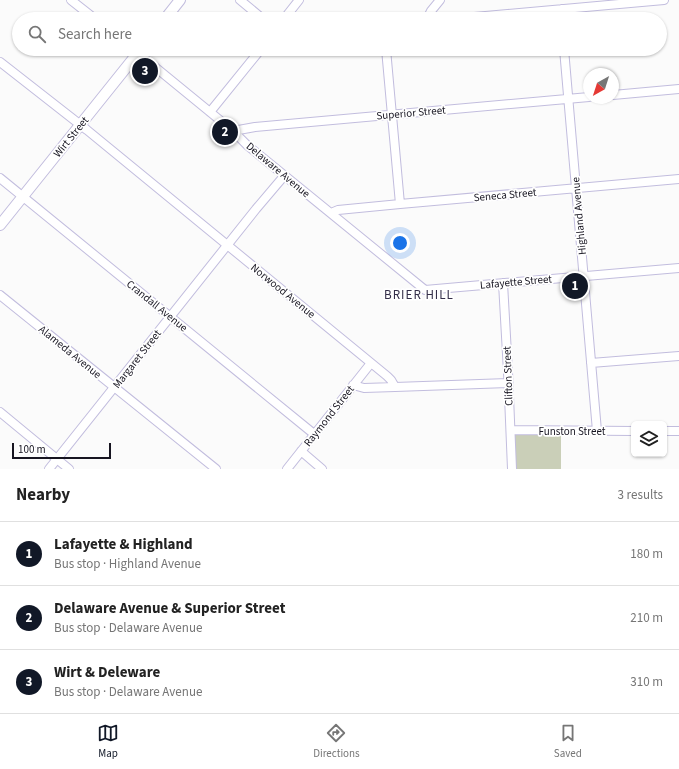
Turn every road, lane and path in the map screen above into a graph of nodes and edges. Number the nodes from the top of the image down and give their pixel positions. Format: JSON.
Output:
{"nodes":[{"id":1,"x":71,"y":0,"type":"edge"},
{"id":2,"x":180,"y":0,"type":"edge"},
{"id":3,"x":240,"y":0,"type":"edge"},
{"id":4,"x":300,"y":0,"type":"edge"},
{"id":5,"x":440,"y":0,"type":"edge"},
{"id":6,"x":664,"y":0,"type":"edge"},
{"id":7,"x":562,"y":9,"type":"joint"},
{"id":8,"x":86,"y":12,"type":"edge"},
{"id":9,"x":171,"y":12,"type":"edge"},
{"id":10,"x":255,"y":12,"type":"edge"},
{"id":11,"x":290,"y":12,"type":"edge"},
{"id":12,"x":430,"y":12,"type":"edge"},
{"id":13,"x":529,"y":12,"type":"edge"},
{"id":14,"x":132,"y":56,"type":"edge"},
{"id":15,"x":144,"y":56,"type":"edge"},
{"id":16,"x":255,"y":56,"type":"edge"},
{"id":17,"x":387,"y":56,"type":"edge"},
{"id":18,"x":565,"y":56,"type":"edge"},
{"id":19,"x":0,"y":62,"type":"edge"},
{"id":20,"x":679,"y":89,"type":"edge"},
{"id":21,"x":619,"y":94,"type":"edge"},
{"id":22,"x":583,"y":98,"type":"edge"},
{"id":23,"x":569,"y":99,"type":"junction"},
{"id":24,"x":210,"y":112,"type":"junction"},
{"id":25,"x":392,"y":115,"type":"junction"},
{"id":26,"x":80,"y":126,"type":"junction"},
{"id":27,"x":233,"y":132,"type":"junction"},
{"id":28,"x":284,"y":176,"type":"junction"},
{"id":29,"x":0,"y":178,"type":"edge"},
{"id":30,"x":679,"y":179,"type":"edge"},
{"id":31,"x":576,"y":188,"type":"junction"},
{"id":32,"x":23,"y":196,"type":"junction"},
{"id":33,"x":400,"y":204,"type":"junction"},
{"id":34,"x":331,"y":213,"type":"junction"},
{"id":35,"x":0,"y":225,"type":"edge"},
{"id":36,"x":228,"y":245,"type":"junction"},
{"id":37,"x":679,"y":268,"type":"edge"},
{"id":38,"x":584,"y":276,"type":"junction"},
{"id":39,"x":503,"y":283,"type":"junction"},
{"id":40,"x":425,"y":290,"type":"joint"},
{"id":41,"x":0,"y":294,"type":"edge"},
{"id":42,"x":170,"y":317,"type":"junction"},
{"id":43,"x":679,"y":356,"type":"edge"},
{"id":44,"x":371,"y":363,"type":"junction"},
{"id":45,"x":591,"y":363,"type":"junction"},
{"id":46,"x":508,"y":383,"type":"junction"},
{"id":47,"x":353,"y":385,"type":"junction"},
{"id":48,"x":395,"y":387,"type":"junction"},
{"id":49,"x":114,"y":388,"type":"junction"},
{"id":50,"x":0,"y":412,"type":"edge"},
{"id":51,"x":511,"y":430,"type":"junction"},
{"id":52,"x":597,"y":431,"type":"junction"},
{"id":53,"x":631,"y":431,"type":"edge"},
{"id":54,"x":667,"y":431,"type":"edge"},
{"id":55,"x":679,"y":431,"type":"edge"},
{"id":56,"x":314,"y":434,"type":"junction"},
{"id":57,"x":301,"y":451,"type":"junction"},
{"id":58,"x":57,"y":459,"type":"junction"},
{"id":59,"x":49,"y":469,"type":"edge"},
{"id":60,"x":69,"y":469,"type":"edge"},
{"id":61,"x":216,"y":469,"type":"edge"},
{"id":62,"x":287,"y":469,"type":"edge"},
{"id":63,"x":322,"y":469,"type":"edge"},
{"id":64,"x":512,"y":469,"type":"edge"}],
"edges":[{"from":1,"to":8,"type":"street"},
{"from":2,"to":9,"type":"main road"},
{"from":3,"to":10,"type":"street"},
{"from":4,"to":11,"type":"street"},
{"from":5,"to":12,"type":"street"},
{"from":6,"to":7,"type":"street"},
{"from":7,"to":13,"type":"street"},
{"from":14,"to":26,"type":"main road","name":"Wirt Street"},
{"from":15,"to":24,"type":"street","name":"Delaware Avenue"},
{"from":16,"to":24,"type":"street"},
{"from":17,"to":25,"type":"street"},
{"from":18,"to":23,"type":"street","name":"Highland Avenue"},
{"from":19,"to":26,"type":"street","name":"Norwood Avenue"},
{"from":20,"to":21,"type":"street"},
{"from":22,"to":23,"type":"street","name":"Superior Street"},
{"from":23,"to":25,"type":"street","name":"Superior Street"},
{"from":23,"to":31,"type":"street","name":"Highland Avenue"},
{"from":24,"to":27,"type":"street","name":"Delaware Avenue"},
{"from":25,"to":27,"type":"street","name":"Superior Street"},
{"from":25,"to":33,"type":"street"},
{"from":26,"to":32,"type":"main road","name":"Wirt Street"},
{"from":26,"to":36,"type":"street","name":"Norwood Avenue"},
{"from":27,"to":28,"type":"street","name":"Delaware Avenue"},
{"from":28,"to":34,"type":"street","name":"Delaware Avenue"},
{"from":28,"to":36,"type":"street","name":"Margaret Street"},
{"from":29,"to":32,"type":"street","name":"Crandall Avenue"},
{"from":30,"to":31,"type":"street","name":"Seneca Street"},
{"from":31,"to":33,"type":"street","name":"Seneca Street"},
{"from":31,"to":38,"type":"street","name":"Highland Avenue"},
{"from":32,"to":35,"type":"main road","name":"Wirt Street"},
{"from":32,"to":42,"type":"street","name":"Crandall Avenue"},
{"from":33,"to":34,"type":"street","name":"Seneca Street"},
{"from":34,"to":40,"type":"street","name":"Delaware Avenue"},
{"from":36,"to":42,"type":"street","name":"Margaret Street"},
{"from":36,"to":44,"type":"street","name":"Norwood Avenue"},
{"from":37,"to":38,"type":"street","name":"Lafayette Street"},
{"from":38,"to":39,"type":"street","name":"Lafayette Street"},
{"from":38,"to":45,"type":"street","name":"Highland Avenue"},
{"from":39,"to":40,"type":"street","name":"Lafayette Street"},
{"from":39,"to":46,"type":"street","name":"Clifton Street"},
{"from":41,"to":49,"type":"street","name":"Alameda Avenue"},
{"from":42,"to":49,"type":"street","name":"Margaret Street"},
{"from":42,"to":56,"type":"street","name":"Crandall Avenue"},
{"from":43,"to":45,"type":"street"},
{"from":44,"to":47,"type":"street","name":"Raymond Street"},
{"from":44,"to":48,"type":"street","name":"Norwood Avenue"},
{"from":45,"to":52,"type":"street","name":"Highland Avenue"},
{"from":46,"to":48,"type":"street"},
{"from":46,"to":51,"type":"street","name":"Clifton Street"},
{"from":47,"to":48,"type":"street"},
{"from":47,"to":56,"type":"street","name":"Raymond Street"},
{"from":49,"to":58,"type":"street","name":"Margaret Street"},
{"from":49,"to":61,"type":"street","name":"Alameda Avenue"},
{"from":50,"to":58,"type":"street"},
{"from":51,"to":52,"type":"street","name":"Funston Street"},
{"from":51,"to":64,"type":"street","name":"Clifton Street"},
{"from":52,"to":53,"type":"street","name":"Funston Street"},
{"from":54,"to":55,"type":"street"},
{"from":56,"to":57,"type":"street","name":"Raymond Street"},
{"from":57,"to":62,"type":"street","name":"Raymond Street"},
{"from":57,"to":63,"type":"street"},
{"from":58,"to":59,"type":"street","name":"Margaret Street"},
{"from":58,"to":60,"type":"street"}]}
